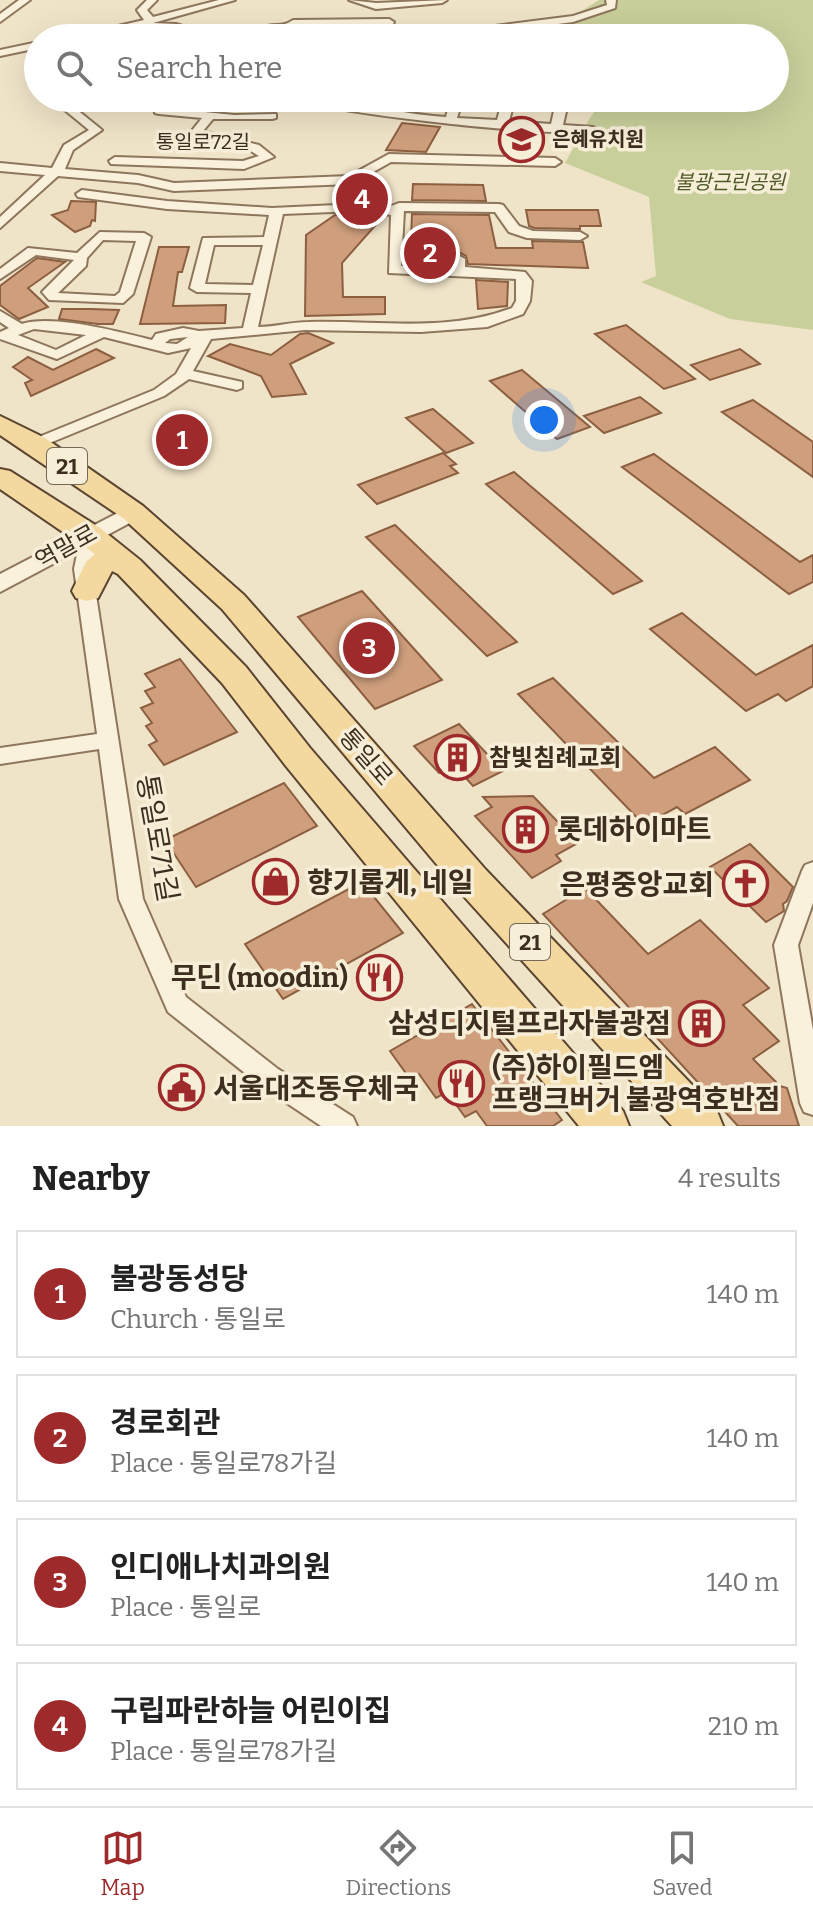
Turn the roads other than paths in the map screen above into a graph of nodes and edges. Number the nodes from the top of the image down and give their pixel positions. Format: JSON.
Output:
{"nodes":[{"id":1,"x":25,"y":0,"type":"edge"},
{"id":2,"x":152,"y":0,"type":"edge"},
{"id":3,"x":230,"y":0,"type":"edge"},
{"id":4,"x":354,"y":0,"type":"edge"},
{"id":5,"x":442,"y":0,"type":"edge"},
{"id":6,"x":611,"y":0,"type":"edge"},
{"id":7,"x":175,"y":4,"type":"dead end"},
{"id":8,"x":188,"y":6,"type":"edge"},
{"id":9,"x":0,"y":19,"type":"edge"},
{"id":10,"x":147,"y":22,"type":"junction"},
{"id":11,"x":389,"y":22,"type":"dead end"},
{"id":12,"x":138,"y":24,"type":"edge"},
{"id":13,"x":293,"y":24,"type":"edge"},
{"id":14,"x":318,"y":24,"type":"edge"},
{"id":15,"x":382,"y":24,"type":"edge"},
{"id":16,"x":529,"y":24,"type":"edge"},
{"id":17,"x":74,"y":112,"type":"edge"},
{"id":18,"x":158,"y":112,"type":"edge"},
{"id":19,"x":375,"y":112,"type":"edge"},
{"id":20,"x":453,"y":112,"type":"edge"},
{"id":21,"x":505,"y":112,"type":"edge"},
{"id":22,"x":560,"y":112,"type":"edge"},
{"id":23,"x":211,"y":115,"type":"junction"},
{"id":24,"x":272,"y":116,"type":"dead end"},
{"id":25,"x":450,"y":121,"type":"junction"},
{"id":26,"x":502,"y":125,"type":"junction"},
{"id":27,"x":556,"y":129,"type":"junction"},
{"id":28,"x":593,"y":130,"type":"dead end"},
{"id":29,"x":127,"y":143,"type":"dead end"},
{"id":30,"x":115,"y":161,"type":"junction"},
{"id":31,"x":555,"y":162,"type":"dead end"},
{"id":32,"x":0,"y":167,"type":"edge"},
{"id":33,"x":54,"y":172,"type":"junction"},
{"id":34,"x":82,"y":194,"type":"dead end"},
{"id":35,"x":124,"y":199,"type":"junction"},
{"id":36,"x":380,"y":207,"type":"dead end"},
{"id":37,"x":361,"y":211,"type":"dead end"},
{"id":38,"x":398,"y":211,"type":"junction"},
{"id":39,"x":276,"y":212,"type":"junction"},
{"id":40,"x":0,"y":224,"type":"edge"},
{"id":41,"x":112,"y":224,"type":"junction"},
{"id":42,"x":580,"y":236,"type":"dead end"},
{"id":43,"x":270,"y":241,"type":"junction"},
{"id":44,"x":80,"y":257,"type":"junction"},
{"id":45,"x":0,"y":275,"type":"edge"},
{"id":46,"x":259,"y":289,"type":"junction"},
{"id":47,"x":0,"y":315,"type":"edge"},
{"id":48,"x":18,"y":328,"type":"junction"},
{"id":49,"x":250,"y":331,"type":"junction"},
{"id":50,"x":102,"y":332,"type":"junction"},
{"id":51,"x":199,"y":335,"type":"junction"},
{"id":52,"x":184,"y":373,"type":"junction"},
{"id":53,"x":237,"y":385,"type":"dead end"},
{"id":54,"x":0,"y":424,"type":"edge"},
{"id":55,"x":35,"y":444,"type":"junction"},
{"id":56,"x":0,"y":477,"type":"edge"},
{"id":57,"x":133,"y":512,"type":"junction"},
{"id":58,"x":90,"y":534,"type":"junction"},
{"id":59,"x":129,"y":567,"type":"junction"},
{"id":60,"x":0,"y":584,"type":"edge"},
{"id":61,"x":87,"y":591,"type":"junction"},
{"id":62,"x":110,"y":740,"type":"junction"},
{"id":63,"x":0,"y":756,"type":"edge"},
{"id":64,"x":813,"y":871,"type":"edge"},
{"id":65,"x":813,"y":1103,"type":"edge"},
{"id":66,"x":332,"y":1123,"type":"edge"},
{"id":67,"x":607,"y":1126,"type":"edge"},
{"id":68,"x":701,"y":1126,"type":"edge"}],
"edges":[{"from":1,"to":9,"type":"street"},
{"from":2,"to":10,"type":"street"},
{"from":3,"to":8,"type":"street"},
{"from":4,"to":5,"type":"street"},
{"from":6,"to":16,"type":"street"},
{"from":7,"to":8,"type":"street"},
{"from":8,"to":10,"type":"street"},
{"from":10,"to":12,"type":"street"},
{"from":11,"to":15,"type":"street"},
{"from":13,"to":14,"type":"street"},
{"from":17,"to":33,"type":"street"},
{"from":18,"to":23,"type":"street","name":"통일로72길"},
{"from":19,"to":25,"type":"street"},
{"from":20,"to":25,"type":"street"},
{"from":21,"to":26,"type":"street"},
{"from":22,"to":27,"type":"street"},
{"from":23,"to":24,"type":"street"},
{"from":23,"to":30,"type":"street","name":"통일로72길"},
{"from":25,"to":26,"type":"street"},
{"from":26,"to":27,"type":"street"},
{"from":27,"to":28,"type":"street"},
{"from":29,"to":30,"type":"street","name":"통일로72길"},
{"from":30,"to":33,"type":"street","name":"통일로72길"},
{"from":31,"to":33,"type":"street","name":"통일로72길"},
{"from":32,"to":33,"type":"street","name":"통일로72길"},
{"from":33,"to":40,"type":"street"},
{"from":34,"to":35,"type":"street"},
{"from":35,"to":39,"type":"street"},
{"from":35,"to":41,"type":"street"},
{"from":36,"to":39,"type":"street"},
{"from":37,"to":38,"type":"street"},
{"from":38,"to":42,"type":"street"},
{"from":38,"to":49,"type":"street"},
{"from":39,"to":43,"type":"street"},
{"from":41,"to":44,"type":"street"},
{"from":41,"to":44,"type":"street"},
{"from":43,"to":46,"type":"street"},
{"from":43,"to":46,"type":"street"},
{"from":44,"to":45,"type":"street"},
{"from":46,"to":49,"type":"street"},
{"from":47,"to":48,"type":"street"},
{"from":48,"to":50,"type":"street"},
{"from":48,"to":50,"type":"street"},
{"from":49,"to":51,"type":"street"},
{"from":50,"to":51,"type":"street"},
{"from":51,"to":52,"type":"street"},
{"from":52,"to":53,"type":"street"},
{"from":52,"to":55,"type":"street"},
{"from":54,"to":55,"type":"main road","name":"통일로","number":"21"},
{"from":55,"to":57,"type":"main road","name":"통일로","number":"21"},
{"from":56,"to":58,"type":"main road","number":"21"},
{"from":57,"to":58,"type":"street","name":"역말로"},
{"from":57,"to":68,"type":"main road","name":"통일로","number":"21"},
{"from":58,"to":59,"type":"main road","number":"21"},
{"from":58,"to":60,"type":"street","name":"역말로"},
{"from":58,"to":61,"type":"street","name":"통일로71길"},
{"from":59,"to":61,"type":"main road"},
{"from":59,"to":67,"type":"main road","number":"21"},
{"from":61,"to":62,"type":"street","name":"통일로71길"},
{"from":62,"to":63,"type":"street"},
{"from":62,"to":66,"type":"street","name":"통일로71길"},
{"from":64,"to":65,"type":"street"}]}
